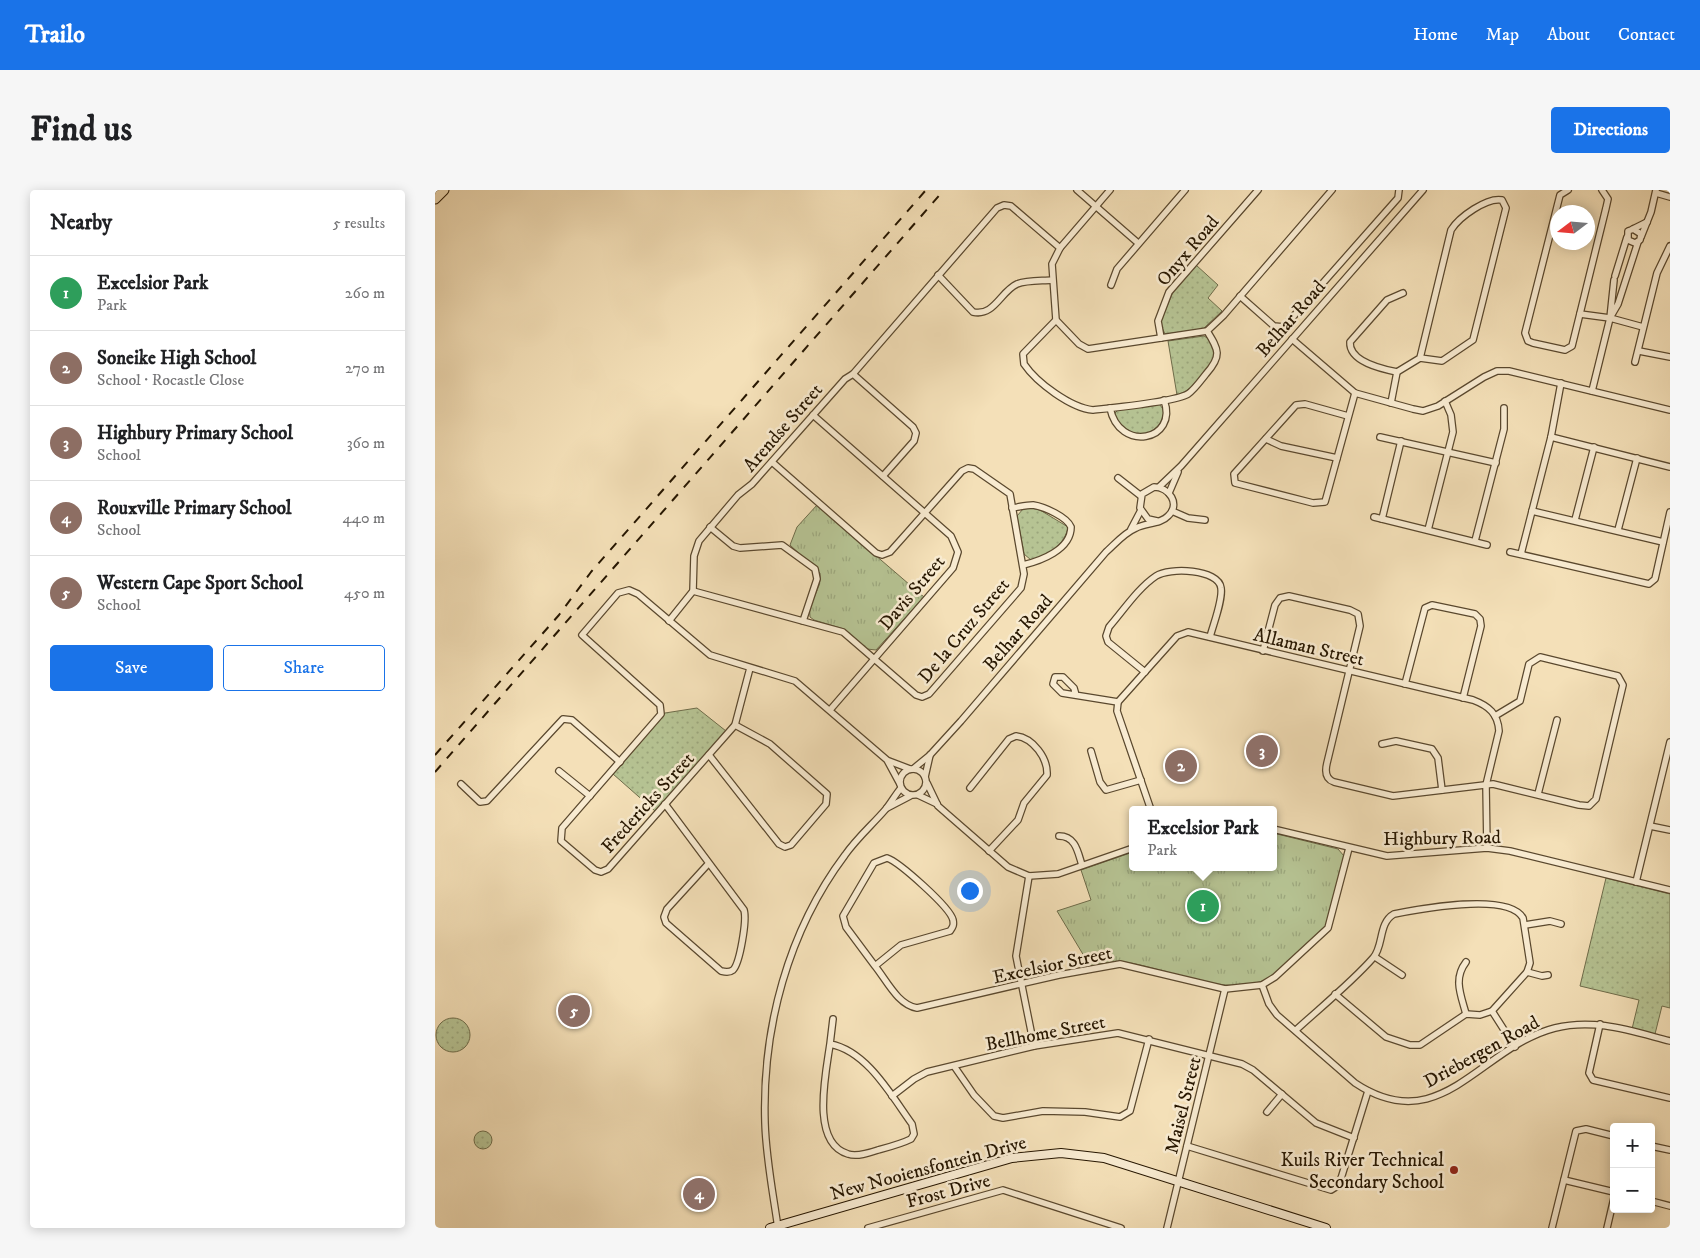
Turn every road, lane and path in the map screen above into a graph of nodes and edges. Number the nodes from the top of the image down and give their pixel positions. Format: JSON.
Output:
{"nodes":[{"id":1,"x":444,"y":190,"type":"edge"},
{"id":2,"x":1077,"y":190,"type":"edge"},
{"id":3,"x":1110,"y":190,"type":"edge"},
{"id":4,"x":1185,"y":190,"type":"edge"},
{"id":5,"x":1258,"y":190,"type":"edge"},
{"id":6,"x":1331,"y":190,"type":"edge"},
{"id":7,"x":1399,"y":190,"type":"edge"},
{"id":8,"x":1423,"y":190,"type":"edge"},
{"id":9,"x":1568,"y":190,"type":"edge"},
{"id":10,"x":1602,"y":190,"type":"edge"},
{"id":11,"x":1656,"y":192,"type":"edge"},
{"id":12,"x":1670,"y":197,"type":"edge"},
{"id":13,"x":435,"y":199,"type":"edge"},
{"id":14,"x":1096,"y":206,"type":"junction"},
{"id":15,"x":1647,"y":222,"type":"junction"},
{"id":16,"x":1633,"y":229,"type":"junction"},
{"id":17,"x":1627,"y":237,"type":"junction"},
{"id":18,"x":1639,"y":239,"type":"junction"},
{"id":19,"x":1138,"y":243,"type":"junction"},
{"id":20,"x":1670,"y":246,"type":"edge"},
{"id":21,"x":1060,"y":248,"type":"junction"},
{"id":22,"x":937,"y":275,"type":"junction"},
{"id":23,"x":1052,"y":280,"type":"junction"},
{"id":24,"x":1111,"y":285,"type":"dead end"},
{"id":25,"x":1403,"y":293,"type":"dead end"},
{"id":26,"x":1240,"y":296,"type":"junction"},
{"id":27,"x":1580,"y":314,"type":"junction"},
{"id":28,"x":1610,"y":318,"type":"junction"},
{"id":29,"x":1056,"y":320,"type":"junction"},
{"id":30,"x":1643,"y":327,"type":"junction"},
{"id":31,"x":1207,"y":331,"type":"junction"},
{"id":32,"x":1161,"y":338,"type":"junction"},
{"id":33,"x":1292,"y":339,"type":"junction"},
{"id":34,"x":1639,"y":350,"type":"junction"},
{"id":35,"x":1420,"y":358,"type":"junction"},
{"id":36,"x":1670,"y":358,"type":"edge"},
{"id":37,"x":1635,"y":362,"type":"dead end"},
{"id":38,"x":1397,"y":372,"type":"junction"},
{"id":39,"x":853,"y":374,"type":"junction"},
{"id":40,"x":1561,"y":383,"type":"junction"},
{"id":41,"x":1592,"y":391,"type":"junction"},
{"id":42,"x":1355,"y":393,"type":"junction"},
{"id":43,"x":1164,"y":400,"type":"junction"},
{"id":44,"x":1445,"y":401,"type":"junction"},
{"id":45,"x":1391,"y":403,"type":"junction"},
{"id":46,"x":1110,"y":408,"type":"junction"},
{"id":47,"x":1505,"y":408,"type":"dead end"},
{"id":48,"x":1670,"y":410,"type":"edge"},
{"id":49,"x":813,"y":415,"type":"junction"},
{"id":50,"x":1348,"y":416,"type":"junction"},
{"id":51,"x":1380,"y":437,"type":"dead end"},
{"id":52,"x":1551,"y":437,"type":"junction"},
{"id":53,"x":1266,"y":439,"type":"junction"},
{"id":54,"x":1401,"y":441,"type":"junction"},
{"id":55,"x":1594,"y":447,"type":"junction"},
{"id":56,"x":1448,"y":452,"type":"junction"},
{"id":57,"x":1337,"y":458,"type":"junction"},
{"id":58,"x":1637,"y":458,"type":"junction"},
{"id":59,"x":772,"y":462,"type":"junction"},
{"id":60,"x":1496,"y":463,"type":"junction"},
{"id":61,"x":1181,"y":466,"type":"junction"},
{"id":62,"x":1670,"y":467,"type":"edge"},
{"id":63,"x":883,"y":476,"type":"junction"},
{"id":64,"x":1118,"y":478,"type":"dead end"},
{"id":65,"x":1159,"y":487,"type":"junction"},
{"id":66,"x":1169,"y":493,"type":"junction"},
{"id":67,"x":1141,"y":496,"type":"junction"},
{"id":68,"x":1013,"y":508,"type":"junction"},
{"id":69,"x":1141,"y":510,"type":"junction"},
{"id":70,"x":1172,"y":511,"type":"junction"},
{"id":71,"x":1532,"y":511,"type":"junction"},
{"id":72,"x":1670,"y":512,"type":"edge"},
{"id":73,"x":925,"y":513,"type":"junction"},
{"id":74,"x":1374,"y":517,"type":"dead end"},
{"id":75,"x":1382,"y":519,"type":"junction"},
{"id":76,"x":1205,"y":520,"type":"dead end"},
{"id":77,"x":1575,"y":520,"type":"junction"},
{"id":78,"x":1157,"y":521,"type":"junction"},
{"id":79,"x":710,"y":527,"type":"junction"},
{"id":80,"x":1428,"y":530,"type":"junction"},
{"id":81,"x":1618,"y":530,"type":"junction"},
{"id":82,"x":1130,"y":531,"type":"junction"},
{"id":83,"x":1475,"y":541,"type":"junction"},
{"id":84,"x":1663,"y":542,"type":"junction"},
{"id":85,"x":1487,"y":545,"type":"dead end"},
{"id":86,"x":1510,"y":552,"type":"dead end"},
{"id":87,"x":1521,"y":554,"type":"junction"},
{"id":88,"x":1023,"y":565,"type":"junction"},
{"id":89,"x":693,"y":591,"type":"junction"},
{"id":90,"x":669,"y":621,"type":"junction"},
{"id":91,"x":803,"y":621,"type":"junction"},
{"id":92,"x":1210,"y":637,"type":"junction"},
{"id":93,"x":1263,"y":651,"type":"junction"},
{"id":94,"x":874,"y":659,"type":"junction"},
{"id":95,"x":750,"y":668,"type":"junction"},
{"id":96,"x":1348,"y":671,"type":"junction"},
{"id":97,"x":1145,"y":672,"type":"junction"},
{"id":98,"x":1405,"y":684,"type":"junction"},
{"id":99,"x":1076,"y":696,"type":"dead end"},
{"id":100,"x":1463,"y":698,"type":"junction"},
{"id":101,"x":1118,"y":702,"type":"junction"},
{"id":102,"x":830,"y":710,"type":"junction"},
{"id":103,"x":1495,"y":716,"type":"junction"},
{"id":104,"x":1557,"y":720,"type":"dead end"},
{"id":105,"x":735,"y":725,"type":"junction"},
{"id":106,"x":1670,"y":742,"type":"edge"},
{"id":107,"x":1382,"y":744,"type":"dead end"},
{"id":108,"x":1091,"y":751,"type":"dead end"},
{"id":109,"x":930,"y":755,"type":"junction"},
{"id":110,"x":709,"y":756,"type":"junction"},
{"id":111,"x":887,"y":760,"type":"junction"},
{"id":112,"x":620,"y":762,"type":"junction"},
{"id":113,"x":911,"y":769,"type":"junction"},
{"id":114,"x":559,"y":771,"type":"dead end"},
{"id":115,"x":926,"y":780,"type":"junction"},
{"id":116,"x":1141,"y":780,"type":"junction"},
{"id":117,"x":461,"y":784,"type":"dead end"},
{"id":118,"x":1486,"y":785,"type":"junction"},
{"id":119,"x":900,"y":786,"type":"junction"},
{"id":120,"x":970,"y":788,"type":"dead end"},
{"id":121,"x":1442,"y":790,"type":"junction"},
{"id":122,"x":1538,"y":794,"type":"junction"},
{"id":123,"x":918,"y":795,"type":"junction"},
{"id":124,"x":590,"y":796,"type":"junction"},
{"id":125,"x":910,"y":796,"type":"junction"},
{"id":126,"x":665,"y":804,"type":"junction"},
{"id":127,"x":937,"y":804,"type":"junction"},
{"id":128,"x":1150,"y":806,"type":"edge"},
{"id":129,"x":887,"y":808,"type":"junction"},
{"id":130,"x":1650,"y":826,"type":"junction"},
{"id":131,"x":1277,"y":830,"type":"edge"},
{"id":132,"x":1670,"y":830,"type":"edge"},
{"id":133,"x":1059,"y":836,"type":"dead end"},
{"id":134,"x":1349,"y":848,"type":"junction"},
{"id":135,"x":1487,"y":848,"type":"junction"},
{"id":136,"x":1129,"y":849,"type":"edge"},
{"id":137,"x":989,"y":851,"type":"junction"},
{"id":138,"x":709,"y":863,"type":"junction"},
{"id":139,"x":1083,"y":865,"type":"junction"},
{"id":140,"x":1029,"y":876,"type":"junction"},
{"id":141,"x":1636,"y":882,"type":"junction"},
{"id":142,"x":1670,"y":890,"type":"edge"},
{"id":143,"x":1561,"y":924,"type":"dead end"},
{"id":144,"x":1525,"y":925,"type":"junction"},
{"id":145,"x":1375,"y":957,"type":"junction"},
{"id":146,"x":1466,"y":962,"type":"dead end"},
{"id":147,"x":875,"y":966,"type":"junction"},
{"id":148,"x":1527,"y":972,"type":"junction"},
{"id":149,"x":1402,"y":975,"type":"dead end"},
{"id":150,"x":1548,"y":975,"type":"dead end"},
{"id":151,"x":1021,"y":984,"type":"junction"},
{"id":152,"x":1262,"y":985,"type":"junction"},
{"id":153,"x":1225,"y":989,"type":"junction"},
{"id":154,"x":1335,"y":994,"type":"junction"},
{"id":155,"x":1491,"y":1011,"type":"junction"},
{"id":156,"x":1466,"y":1014,"type":"junction"},
{"id":157,"x":833,"y":1019,"type":"dead end"},
{"id":158,"x":1600,"y":1024,"type":"junction"},
{"id":159,"x":1296,"y":1030,"type":"junction"},
{"id":160,"x":1149,"y":1039,"type":"junction"},
{"id":161,"x":1670,"y":1041,"type":"edge"},
{"id":162,"x":830,"y":1044,"type":"junction"},
{"id":163,"x":1034,"y":1046,"type":"junction"},
{"id":164,"x":1515,"y":1047,"type":"junction"},
{"id":165,"x":1209,"y":1055,"type":"junction"},
{"id":166,"x":954,"y":1066,"type":"junction"},
{"id":167,"x":1368,"y":1091,"type":"junction"},
{"id":168,"x":1282,"y":1094,"type":"junction"},
{"id":169,"x":892,"y":1096,"type":"junction"},
{"id":170,"x":1670,"y":1098,"type":"edge"},
{"id":171,"x":1267,"y":1112,"type":"dead end"},
{"id":172,"x":1610,"y":1135,"type":"edge"},
{"id":173,"x":1354,"y":1138,"type":"junction"},
{"id":174,"x":1187,"y":1146,"type":"junction"},
{"id":175,"x":1655,"y":1147,"type":"edge"},
{"id":176,"x":1670,"y":1150,"type":"edge"},
{"id":177,"x":1564,"y":1180,"type":"junction"},
{"id":178,"x":1179,"y":1182,"type":"junction"},
{"id":179,"x":1610,"y":1191,"type":"edge"},
{"id":180,"x":1655,"y":1202,"type":"edge"},
{"id":181,"x":1670,"y":1206,"type":"edge"},
{"id":182,"x":1610,"y":1213,"type":"edge"},
{"id":183,"x":775,"y":1227,"type":"edge"},
{"id":184,"x":868,"y":1228,"type":"edge"},
{"id":185,"x":1121,"y":1228,"type":"edge"},
{"id":186,"x":1167,"y":1228,"type":"edge"},
{"id":187,"x":1326,"y":1228,"type":"edge"},
{"id":188,"x":1552,"y":1228,"type":"edge"},
{"id":189,"x":1607,"y":1228,"type":"edge"}],
"edges":[{"from":1,"to":13,"type":"main road"},
{"from":2,"to":14,"type":"street"},
{"from":3,"to":14,"type":"street"},
{"from":4,"to":19,"type":"street"},
{"from":5,"to":32,"type":"street","name":"Onyx Road"},
{"from":6,"to":26,"type":"street"},
{"from":7,"to":26,"type":"street"},
{"from":8,"to":33,"type":"street","name":"Belhar Road"},
{"from":9,"to":27,"type":"street"},
{"from":10,"to":27,"type":"street"},
{"from":11,"to":12,"type":"street"},
{"from":11,"to":15,"type":"street"},
{"from":14,"to":19,"type":"street"},
{"from":14,"to":21,"type":"street"},
{"from":15,"to":16,"type":"street"},
{"from":15,"to":18,"type":"street"},
{"from":16,"to":17,"type":"street"},
{"from":16,"to":18,"type":"street"},
{"from":17,"to":18,"type":"street"},
{"from":17,"to":28,"type":"street"},
{"from":18,"to":28,"type":"street"},
{"from":19,"to":24,"type":"street"},
{"from":20,"to":30,"type":"street"},
{"from":21,"to":22,"type":"street","name":"Arendse Street"},
{"from":21,"to":23,"type":"street"},
{"from":22,"to":23,"type":"street"},
{"from":22,"to":39,"type":"street","name":"Arendse Street"},
{"from":23,"to":29,"type":"street"},
{"from":25,"to":38,"type":"street"},
{"from":26,"to":31,"type":"street"},
{"from":27,"to":28,"type":"street"},
{"from":28,"to":30,"type":"street"},
{"from":28,"to":41,"type":"street"},
{"from":29,"to":32,"type":"street"},
{"from":29,"to":46,"type":"street"},
{"from":30,"to":34,"type":"street"},
{"from":31,"to":32,"type":"street"},
{"from":31,"to":43,"type":"street"},
{"from":33,"to":42,"type":"street"},
{"from":33,"to":61,"type":"street","name":"Belhar Road"},
{"from":34,"to":36,"type":"street"},
{"from":34,"to":37,"type":"street"},
{"from":35,"to":35,"type":"street"},
{"from":35,"to":38,"type":"street"},
{"from":38,"to":45,"type":"street"},
{"from":39,"to":49,"type":"street","name":"Arendse Street"},
{"from":39,"to":63,"type":"street"},
{"from":40,"to":41,"type":"street"},
{"from":40,"to":44,"type":"street"},
{"from":40,"to":52,"type":"street"},
{"from":41,"to":48,"type":"street"},
{"from":42,"to":45,"type":"street"},
{"from":42,"to":50,"type":"street"},
{"from":43,"to":46,"type":"street"},
{"from":43,"to":46,"type":"street"},
{"from":44,"to":45,"type":"street"},
{"from":44,"to":56,"type":"street"},
{"from":47,"to":60,"type":"street"},
{"from":49,"to":59,"type":"street","name":"Arendse Street"},
{"from":49,"to":63,"type":"street","name":"Davis Street"},
{"from":50,"to":53,"type":"street"},
{"from":50,"to":57,"type":"street"},
{"from":51,"to":54,"type":"street"},
{"from":52,"to":55,"type":"street"},
{"from":52,"to":71,"type":"street"},
{"from":53,"to":57,"type":"street"},
{"from":53,"to":57,"type":"street"},
{"from":54,"to":56,"type":"street"},
{"from":54,"to":75,"type":"street"},
{"from":55,"to":58,"type":"street"},
{"from":55,"to":77,"type":"street"},
{"from":56,"to":60,"type":"street"},
{"from":56,"to":80,"type":"street"},
{"from":58,"to":62,"type":"street"},
{"from":58,"to":81,"type":"street"},
{"from":59,"to":73,"type":"street"},
{"from":59,"to":79,"type":"street","name":"Arendse Street"},
{"from":60,"to":83,"type":"street"},
{"from":61,"to":65,"type":"street","name":"Belhar Road"},
{"from":61,"to":66,"type":"street","name":"Belhar Road"},
{"from":63,"to":73,"type":"street","name":"Davis Street"},
{"from":64,"to":67,"type":"street"},
{"from":65,"to":66,"type":"street"},
{"from":65,"to":67,"type":"street"},
{"from":66,"to":70,"type":"street"},
{"from":67,"to":69,"type":"street"},
{"from":68,"to":73,"type":"street","name":"De la Cruz Street"},
{"from":68,"to":88,"type":"street","name":"De la Cruz Street"},
{"from":68,"to":88,"type":"street"},
{"from":69,"to":78,"type":"street"},
{"from":69,"to":82,"type":"street","name":"Belhar Road"},
{"from":70,"to":76,"type":"street"},
{"from":70,"to":78,"type":"street"},
{"from":71,"to":77,"type":"street"},
{"from":71,"to":87,"type":"street"},
{"from":72,"to":84,"type":"street"},
{"from":73,"to":94,"type":"street","name":"Davis Street"},
{"from":74,"to":75,"type":"street"},
{"from":75,"to":80,"type":"street"},
{"from":77,"to":81,"type":"street"},
{"from":78,"to":82,"type":"street","name":"Belhar Road"},
{"from":79,"to":89,"type":"street","name":"Arendse Street"},
{"from":79,"to":91,"type":"street"},
{"from":80,"to":83,"type":"street"},
{"from":81,"to":84,"type":"street"},
{"from":82,"to":109,"type":"street","name":"Belhar Road"},
{"from":83,"to":85,"type":"street"},
{"from":84,"to":87,"type":"street"},
{"from":86,"to":87,"type":"street"},
{"from":88,"to":94,"type":"street","name":"De la Cruz Street"},
{"from":89,"to":90,"type":"street"},
{"from":89,"to":91,"type":"street","name":"De la Cruz Street"},
{"from":90,"to":95,"type":"street"},
{"from":90,"to":112,"type":"street","name":"Fredericks Street"},
{"from":91,"to":94,"type":"street","name":"De la Cruz Street"},
{"from":92,"to":93,"type":"street","name":"Allaman Street"},
{"from":92,"to":97,"type":"street","name":"Allaman Street"},
{"from":92,"to":97,"type":"street"},
{"from":93,"to":96,"type":"street","name":"Allaman Street"},
{"from":93,"to":96,"type":"street"},
{"from":94,"to":102,"type":"street","name":"Davis Street"},
{"from":95,"to":102,"type":"street"},
{"from":95,"to":105,"type":"street","name":"Fredericks Street"},
{"from":96,"to":98,"type":"street","name":"Allaman Street"},
{"from":96,"to":121,"type":"street"},
{"from":97,"to":101,"type":"street","name":"Allaman Street"},
{"from":98,"to":100,"type":"street","name":"Allaman Street"},
{"from":98,"to":100,"type":"street"},
{"from":99,"to":101,"type":"street"},
{"from":100,"to":103,"type":"street","name":"Allaman Street"},
{"from":101,"to":116,"type":"street"},
{"from":102,"to":111,"type":"street"},
{"from":103,"to":118,"type":"street"},
{"from":103,"to":122,"type":"street"},
{"from":104,"to":122,"type":"street"},
{"from":105,"to":110,"type":"street","name":"Fredericks Street"},
{"from":105,"to":110,"type":"street"},
{"from":106,"to":130,"type":"street"},
{"from":107,"to":121,"type":"street"},
{"from":108,"to":116,"type":"street"},
{"from":109,"to":113,"type":"street","name":"Belhar Road"},
{"from":109,"to":115,"type":"street","name":"Belhar Road"},
{"from":110,"to":126,"type":"street","name":"Fredericks Street"},
{"from":111,"to":113,"type":"street"},
{"from":111,"to":119,"type":"street"},
{"from":112,"to":117,"type":"street"},
{"from":112,"to":124,"type":"street","name":"Fredericks Street"},
{"from":113,"to":115,"type":"street"},
{"from":113,"to":119,"type":"street"},
{"from":114,"to":124,"type":"street"},
{"from":115,"to":123,"type":"street"},
{"from":115,"to":127,"type":"street"},
{"from":116,"to":128,"type":"street"},
{"from":118,"to":121,"type":"street"},
{"from":118,"to":122,"type":"street"},
{"from":118,"to":135,"type":"street"},
{"from":119,"to":125,"type":"street"},
{"from":119,"to":129,"type":"street"},
{"from":120,"to":137,"type":"street"},
{"from":123,"to":125,"type":"street"},
{"from":123,"to":127,"type":"street"},
{"from":124,"to":126,"type":"street","name":"Fredericks Street"},
{"from":125,"to":129,"type":"street"},
{"from":126,"to":138,"type":"street"},
{"from":127,"to":137,"type":"street"},
{"from":129,"to":183,"type":"street"},
{"from":130,"to":132,"type":"street"},
{"from":130,"to":141,"type":"street"},
{"from":131,"to":134,"type":"street","name":"Highbury Road"},
{"from":133,"to":139,"type":"street"},
{"from":134,"to":135,"type":"street","name":"Highbury Road"},
{"from":134,"to":152,"type":"street","name":"Excelsior Street"},
{"from":135,"to":141,"type":"street","name":"Highbury Road"},
{"from":136,"to":139,"type":"street"},
{"from":137,"to":140,"type":"street"},
{"from":138,"to":138,"type":"street"},
{"from":139,"to":140,"type":"street"},
{"from":140,"to":151,"type":"street"},
{"from":141,"to":142,"type":"street","name":"Highbury Road"},
{"from":143,"to":144,"type":"street"},
{"from":144,"to":145,"type":"street"},
{"from":144,"to":148,"type":"street"},
{"from":145,"to":149,"type":"street"},
{"from":145,"to":154,"type":"street"},
{"from":146,"to":156,"type":"street"},
{"from":147,"to":147,"type":"street","name":"Excelsior Street"},
{"from":147,"to":151,"type":"street","name":"Excelsior Street"},
{"from":148,"to":150,"type":"street"},
{"from":148,"to":155,"type":"street"},
{"from":151,"to":153,"type":"street","name":"Excelsior Street"},
{"from":151,"to":163,"type":"street"},
{"from":152,"to":153,"type":"street","name":"Excelsior Street"},
{"from":152,"to":159,"type":"street","name":"Driebergen Road"},
{"from":153,"to":165,"type":"street","name":"Maisel Street"},
{"from":154,"to":156,"type":"street"},
{"from":154,"to":159,"type":"street"},
{"from":155,"to":156,"type":"street"},
{"from":155,"to":164,"type":"street"},
{"from":157,"to":162,"type":"street"},
{"from":158,"to":161,"type":"street","name":"Driebergen Road"},
{"from":158,"to":164,"type":"street","name":"Driebergen Road"},
{"from":158,"to":170,"type":"street"},
{"from":159,"to":167,"type":"street","name":"Driebergen Road"},
{"from":160,"to":163,"type":"street","name":"Bellhome Street"},
{"from":160,"to":165,"type":"street","name":"Bellhome Street"},
{"from":160,"to":166,"type":"street"},
{"from":162,"to":169,"type":"street"},
{"from":162,"to":169,"type":"street"},
{"from":163,"to":166,"type":"street","name":"Bellhome Street"},
{"from":164,"to":167,"type":"street","name":"Driebergen Road"},
{"from":165,"to":168,"type":"street","name":"Bellhome Street"},
{"from":165,"to":174,"type":"street","name":"Maisel Street"},
{"from":166,"to":169,"type":"street","name":"Bellhome Street"},
{"from":167,"to":173,"type":"street"},
{"from":168,"to":171,"type":"street"},
{"from":168,"to":173,"type":"street","name":"Bellhome Street"},
{"from":172,"to":177,"type":"street"},
{"from":173,"to":174,"type":"street"},
{"from":174,"to":178,"type":"street","name":"Maisel Street"},
{"from":175,"to":176,"type":"street"},
{"from":177,"to":179,"type":"street"},
{"from":177,"to":188,"type":"street"},
{"from":178,"to":183,"type":"street","name":"New Nooiensfontein Drive"},
{"from":178,"to":186,"type":"street","name":"Maisel Street"},
{"from":178,"to":187,"type":"street","name":"New Nooiensfontein Drive"},
{"from":180,"to":181,"type":"street"},
{"from":182,"to":189,"type":"street"},
{"from":184,"to":185,"type":"street","name":"Frost Drive"}]}
